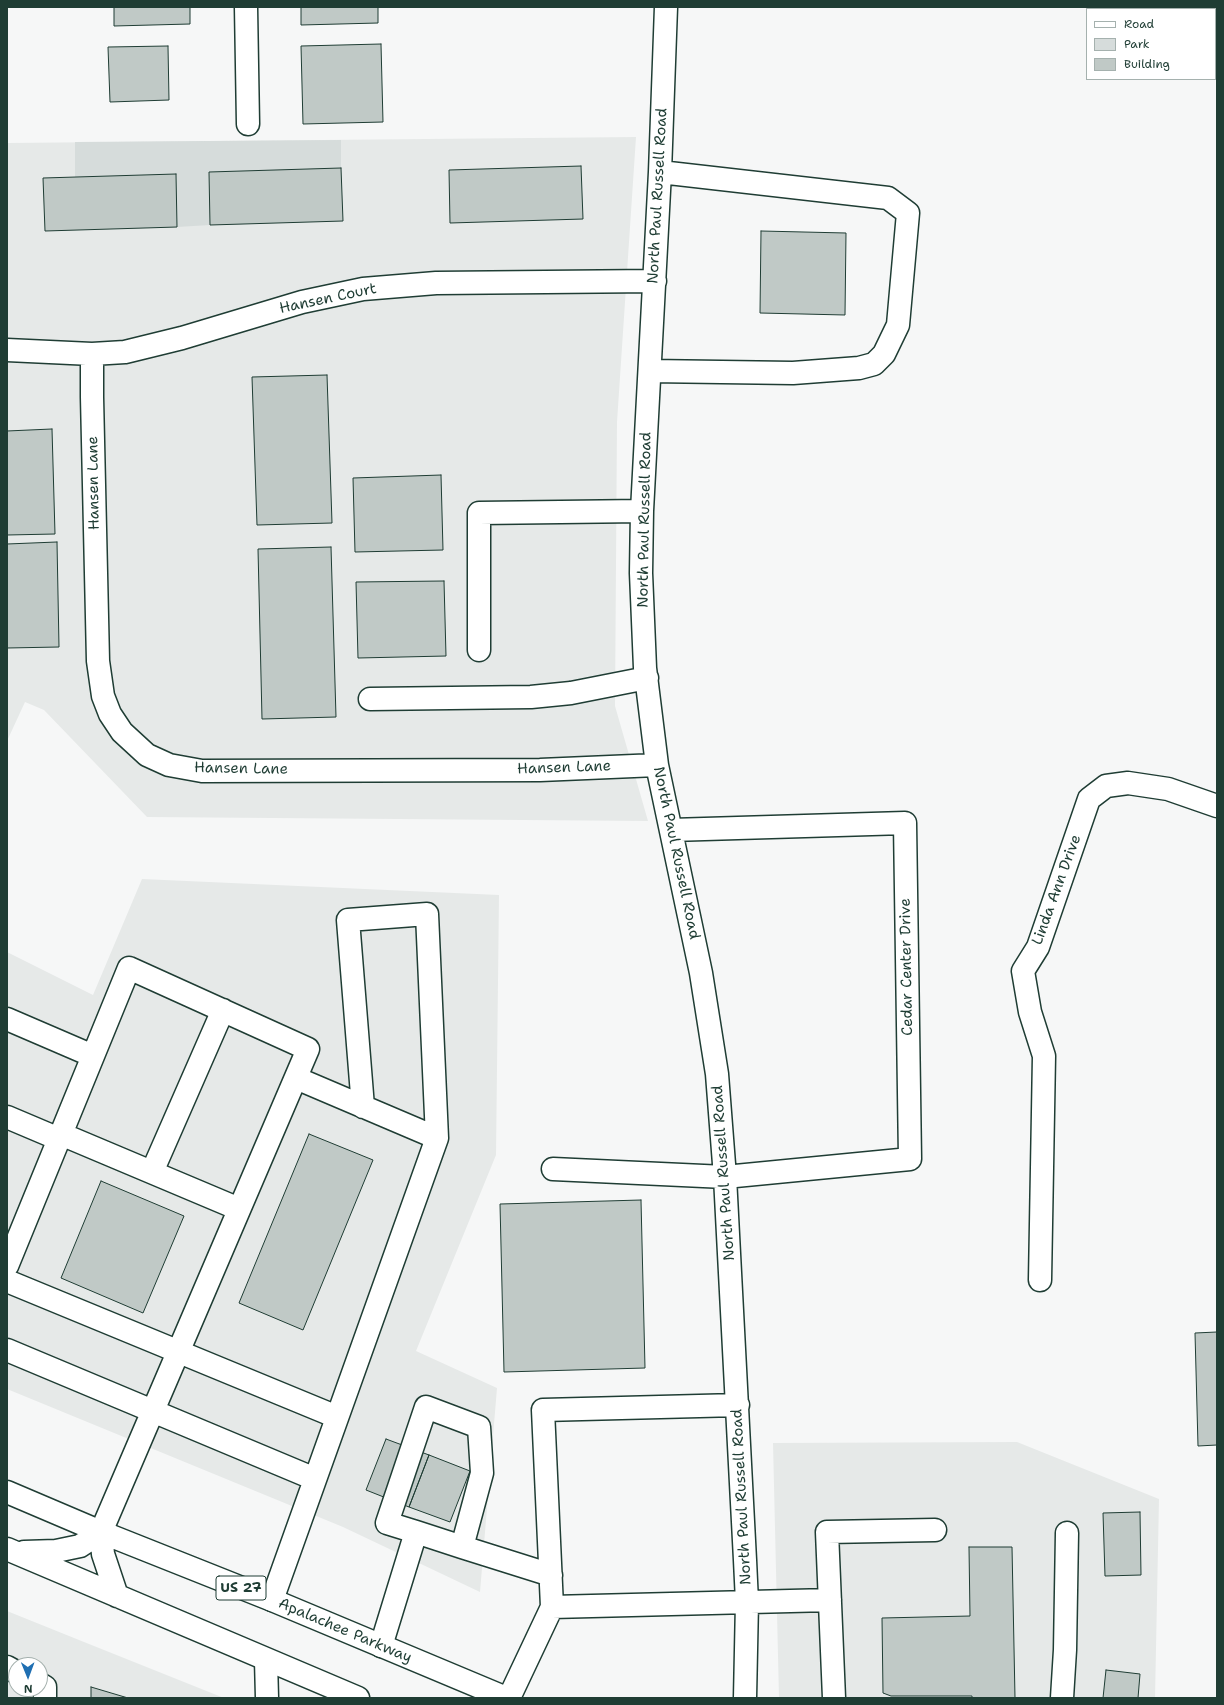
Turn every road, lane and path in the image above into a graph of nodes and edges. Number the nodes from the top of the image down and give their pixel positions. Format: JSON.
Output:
{"nodes":[{"id":1,"x":246,"y":7,"type":"edge"},
{"id":2,"x":666,"y":7,"type":"edge"},
{"id":3,"x":248,"y":124,"type":"dead end"},
{"id":4,"x":660,"y":172,"type":"junction"},
{"id":5,"x":655,"y":281,"type":"junction"},
{"id":6,"x":7,"y":350,"type":"edge"},
{"id":7,"x":92,"y":354,"type":"junction"},
{"id":8,"x":650,"y":372,"type":"junction"},
{"id":9,"x":642,"y":511,"type":"junction"},
{"id":10,"x":479,"y":650,"type":"dead end"},
{"id":11,"x":647,"y":678,"type":"junction"},
{"id":12,"x":370,"y":699,"type":"dead end"},
{"id":13,"x":657,"y":765,"type":"junction"},
{"id":14,"x":1217,"y":806,"type":"edge"},
{"id":15,"x":671,"y":830,"type":"junction"},
{"id":16,"x":223,"y":1010,"type":"junction"},
{"id":17,"x":7,"y":1019,"type":"edge"},
{"id":18,"x":93,"y":1056,"type":"junction"},
{"id":19,"x":296,"y":1078,"type":"junction"},
{"id":20,"x":363,"y":1107,"type":"junction"},
{"id":21,"x":7,"y":1117,"type":"edge"},
{"id":22,"x":7,"y":1133,"type":"edge"},
{"id":23,"x":60,"y":1136,"type":"junction"},
{"id":24,"x":437,"y":1138,"type":"junction"},
{"id":25,"x":553,"y":1169,"type":"dead end"},
{"id":26,"x":152,"y":1172,"type":"junction"},
{"id":27,"x":725,"y":1177,"type":"junction"},
{"id":28,"x":239,"y":1209,"type":"junction"},
{"id":29,"x":7,"y":1266,"type":"edge"},
{"id":30,"x":1040,"y":1280,"type":"dead end"},
{"id":31,"x":7,"y":1281,"type":"edge"},
{"id":32,"x":7,"y":1350,"type":"edge"},
{"id":33,"x":178,"y":1351,"type":"junction"},
{"id":34,"x":738,"y":1405,"type":"junction"},
{"id":35,"x":152,"y":1410,"type":"junction"},
{"id":36,"x":337,"y":1417,"type":"junction"},
{"id":37,"x":315,"y":1479,"type":"junction"},
{"id":38,"x":7,"y":1492,"type":"edge"},
{"id":39,"x":935,"y":1530,"type":"dead end"},
{"id":40,"x":101,"y":1532,"type":"junction"},
{"id":41,"x":416,"y":1532,"type":"junction"},
{"id":42,"x":1066,"y":1533,"type":"dead end"},
{"id":43,"x":462,"y":1547,"type":"junction"},
{"id":44,"x":12,"y":1550,"type":"edge"},
{"id":45,"x":551,"y":1575,"type":"junction"},
{"id":46,"x":117,"y":1596,"type":"junction"},
{"id":47,"x":272,"y":1600,"type":"junction"},
{"id":48,"x":830,"y":1600,"type":"junction"},
{"id":49,"x":747,"y":1602,"type":"junction"},
{"id":50,"x":552,"y":1607,"type":"junction"},
{"id":51,"x":381,"y":1646,"type":"junction"},
{"id":52,"x":266,"y":1660,"type":"junction"},
{"id":53,"x":267,"y":1698,"type":"edge"},
{"id":54,"x":358,"y":1698,"type":"edge"},
{"id":55,"x":506,"y":1698,"type":"edge"},
{"id":56,"x":509,"y":1698,"type":"edge"},
{"id":57,"x":745,"y":1698,"type":"edge"},
{"id":58,"x":834,"y":1698,"type":"edge"},
{"id":59,"x":1062,"y":1698,"type":"edge"}],
"edges":[{"from":1,"to":3,"type":"street"},
{"from":2,"to":4,"type":"street","name":"North Paul Russell Road"},
{"from":4,"to":5,"type":"street","name":"North Paul Russell Road"},
{"from":4,"to":8,"type":"street"},
{"from":5,"to":7,"type":"street","name":"Hansen Court"},
{"from":5,"to":8,"type":"street","name":"North Paul Russell Road"},
{"from":6,"to":7,"type":"street","name":"Hansen Court"},
{"from":7,"to":13,"type":"street","name":"Hansen Lane"},
{"from":8,"to":9,"type":"street","name":"North Paul Russell Road"},
{"from":9,"to":10,"type":"street"},
{"from":9,"to":11,"type":"street","name":"North Paul Russell Road"},
{"from":11,"to":12,"type":"street"},
{"from":11,"to":13,"type":"street","name":"North Paul Russell Road"},
{"from":13,"to":15,"type":"street","name":"North Paul Russell Road"},
{"from":14,"to":30,"type":"street","name":"Linda Ann Drive"},
{"from":15,"to":27,"type":"street","name":"North Paul Russell Road"},
{"from":15,"to":27,"type":"street","name":"Cedar Center Drive"},
{"from":16,"to":18,"type":"street"},
{"from":16,"to":19,"type":"street"},
{"from":16,"to":26,"type":"street"},
{"from":17,"to":18,"type":"street"},
{"from":18,"to":23,"type":"street"},
{"from":19,"to":20,"type":"street"},
{"from":19,"to":28,"type":"street"},
{"from":20,"to":24,"type":"street"},
{"from":20,"to":24,"type":"street"},
{"from":21,"to":23,"type":"street"},
{"from":22,"to":23,"type":"street"},
{"from":23,"to":26,"type":"street"},
{"from":23,"to":29,"type":"street"},
{"from":24,"to":36,"type":"street"},
{"from":25,"to":27,"type":"street"},
{"from":26,"to":28,"type":"street"},
{"from":27,"to":34,"type":"street","name":"North Paul Russell Road"},
{"from":28,"to":33,"type":"street"},
{"from":31,"to":33,"type":"street"},
{"from":32,"to":35,"type":"street"},
{"from":33,"to":35,"type":"street"},
{"from":33,"to":36,"type":"street"},
{"from":34,"to":45,"type":"street"},
{"from":34,"to":49,"type":"street","name":"North Paul Russell Road"},
{"from":35,"to":37,"type":"street"},
{"from":35,"to":40,"type":"street"},
{"from":36,"to":37,"type":"street"},
{"from":37,"to":47,"type":"street"},
{"from":38,"to":40,"type":"street","name":"Apalachee Parkway","number":"US 27"},
{"from":39,"to":48,"type":"street"},
{"from":40,"to":44,"type":"street"},
{"from":40,"to":46,"type":"street"},
{"from":40,"to":47,"type":"street","name":"Apalachee Parkway","number":"US 27"},
{"from":41,"to":43,"type":"street"},
{"from":41,"to":43,"type":"street"},
{"from":41,"to":51,"type":"street"},
{"from":42,"to":59,"type":"street"},
{"from":43,"to":45,"type":"street"},
{"from":44,"to":46,"type":"street"},
{"from":45,"to":50,"type":"street"},
{"from":46,"to":52,"type":"street"},
{"from":47,"to":51,"type":"street","name":"Apalachee Parkway","number":"US 27"},
{"from":48,"to":49,"type":"street"},
{"from":48,"to":58,"type":"street"},
{"from":49,"to":50,"type":"street"},
{"from":49,"to":57,"type":"street","name":"North Paul Russell Road"},
{"from":50,"to":56,"type":"street"},
{"from":51,"to":55,"type":"street","name":"Apalachee Parkway","number":"US 27"},
{"from":52,"to":53,"type":"street"},
{"from":52,"to":54,"type":"street"}]}
